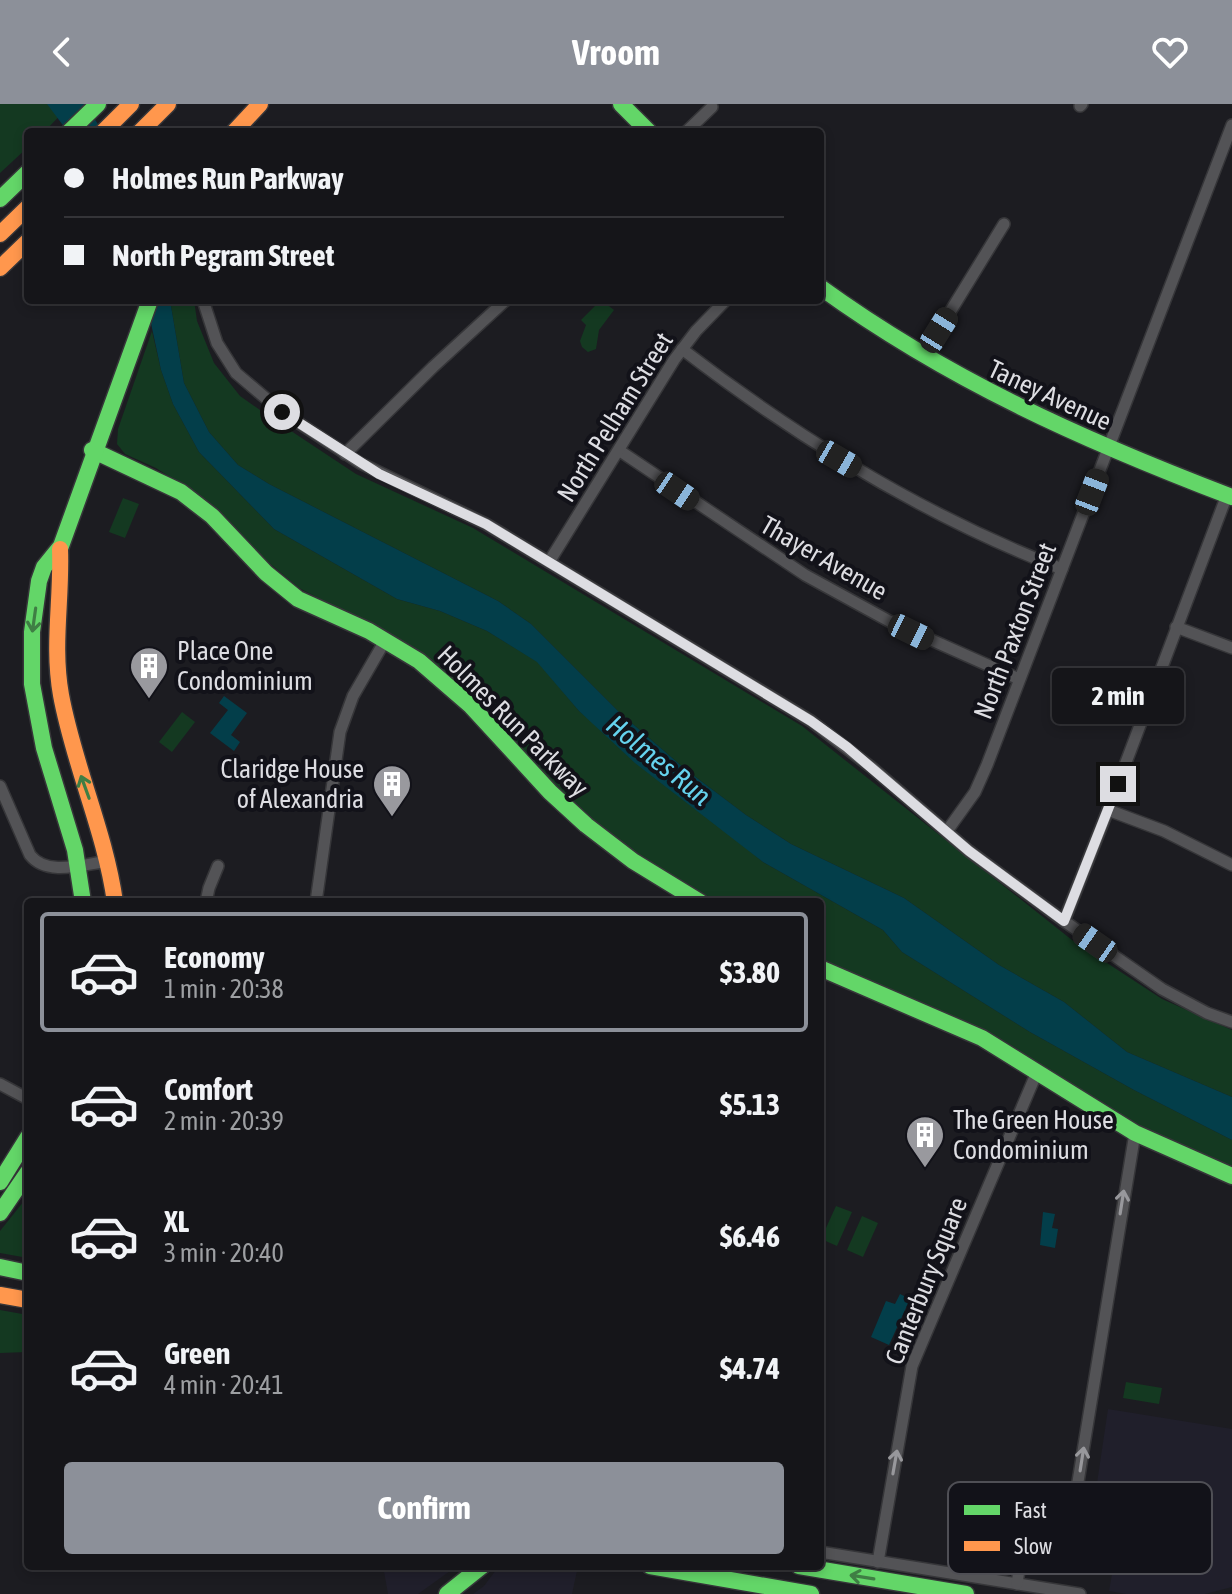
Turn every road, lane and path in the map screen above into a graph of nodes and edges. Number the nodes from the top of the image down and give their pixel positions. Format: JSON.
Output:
{"nodes":[{"id":1,"x":98,"y":104,"type":"edge"},
{"id":2,"x":131,"y":104,"type":"edge"},
{"id":3,"x":168,"y":104,"type":"edge"},
{"id":4,"x":260,"y":104,"type":"edge"},
{"id":5,"x":621,"y":104,"type":"edge"},
{"id":6,"x":712,"y":107,"type":"dead end"},
{"id":7,"x":1232,"y":125,"type":"edge"},
{"id":8,"x":73,"y":128,"type":"edge"},
{"id":9,"x":107,"y":128,"type":"edge"},
{"id":10,"x":144,"y":128,"type":"edge"},
{"id":11,"x":238,"y":128,"type":"edge"},
{"id":12,"x":645,"y":128,"type":"edge"},
{"id":13,"x":690,"y":128,"type":"edge"},
{"id":14,"x":24,"y":176,"type":"edge"},
{"id":15,"x":0,"y":199,"type":"edge"},
{"id":16,"x":24,"y":211,"type":"edge"},
{"id":17,"x":1004,"y":224,"type":"dead end"},
{"id":18,"x":0,"y":234,"type":"edge"},
{"id":19,"x":24,"y":245,"type":"edge"},
{"id":20,"x":0,"y":268,"type":"edge"},
{"id":21,"x":824,"y":290,"type":"edge"},
{"id":22,"x":148,"y":304,"type":"edge"},
{"id":23,"x":204,"y":304,"type":"edge"},
{"id":24,"x":502,"y":304,"type":"edge"},
{"id":25,"x":722,"y":304,"type":"edge"},
{"id":26,"x":682,"y":349,"type":"junction"},
{"id":27,"x":923,"y":356,"type":"junction"},
{"id":28,"x":1107,"y":448,"type":"junction"},
{"id":29,"x":92,"y":450,"type":"junction"},
{"id":30,"x":620,"y":451,"type":"junction"},
{"id":31,"x":345,"y":454,"type":"junction"},
{"id":32,"x":1230,"y":491,"type":"edge"},
{"id":33,"x":60,"y":549,"type":"junction"},
{"id":34,"x":549,"y":562,"type":"junction"},
{"id":35,"x":1062,"y":569,"type":"junction"},
{"id":36,"x":1176,"y":627,"type":"junction"},
{"id":37,"x":386,"y":639,"type":"junction"},
{"id":38,"x":1232,"y":648,"type":"edge"},
{"id":39,"x":1019,"y":679,"type":"junction"},
{"id":40,"x":0,"y":786,"type":"edge"},
{"id":41,"x":1108,"y":810,"type":"junction"},
{"id":42,"x":947,"y":831,"type":"junction"},
{"id":43,"x":109,"y":861,"type":"junction"},
{"id":44,"x":79,"y":865,"type":"junction"},
{"id":45,"x":1232,"y":865,"type":"edge"},
{"id":46,"x":218,"y":866,"type":"dead end"},
{"id":47,"x":83,"y":898,"type":"edge"},
{"id":48,"x":114,"y":898,"type":"edge"},
{"id":49,"x":207,"y":898,"type":"edge"},
{"id":50,"x":317,"y":898,"type":"edge"},
{"id":51,"x":693,"y":898,"type":"edge"},
{"id":52,"x":1064,"y":921,"type":"junction"},
{"id":53,"x":824,"y":970,"type":"edge"},
{"id":54,"x":1232,"y":1022,"type":"edge"},
{"id":55,"x":1037,"y":1072,"type":"junction"},
{"id":56,"x":0,"y":1084,"type":"edge"},
{"id":57,"x":24,"y":1097,"type":"edge"},
{"id":58,"x":1135,"y":1133,"type":"junction"},
{"id":59,"x":24,"y":1140,"type":"edge"},
{"id":60,"x":24,"y":1143,"type":"edge"},
{"id":61,"x":0,"y":1161,"type":"edge"},
{"id":62,"x":1232,"y":1176,"type":"edge"},
{"id":63,"x":24,"y":1178,"type":"edge"},
{"id":64,"x":0,"y":1182,"type":"edge"},
{"id":65,"x":24,"y":1187,"type":"edge"},
{"id":66,"x":0,"y":1214,"type":"edge"},
{"id":67,"x":0,"y":1266,"type":"edge"},
{"id":68,"x":24,"y":1269,"type":"edge"},
{"id":69,"x":0,"y":1295,"type":"edge"},
{"id":70,"x":24,"y":1299,"type":"edge"},
{"id":71,"x":1078,"y":1482,"type":"edge"},
{"id":72,"x":824,"y":1553,"type":"edge"},
{"id":73,"x":878,"y":1562,"type":"junction"},
{"id":74,"x":477,"y":1570,"type":"edge"},
{"id":75,"x":691,"y":1570,"type":"edge"},
{"id":76,"x":823,"y":1570,"type":"edge"},
{"id":77,"x":948,"y":1573,"type":"edge"},
{"id":78,"x":954,"y":1574,"type":"edge"},
{"id":79,"x":1018,"y":1574,"type":"edge"},
{"id":80,"x":1017,"y":1584,"type":"junction"},
{"id":81,"x":447,"y":1594,"type":"edge"},
{"id":82,"x":811,"y":1594,"type":"edge"},
{"id":83,"x":966,"y":1594,"type":"edge"},
{"id":84,"x":1080,"y":1594,"type":"edge"}],
"edges":[{"from":1,"to":8,"type":"main road"},
{"from":2,"to":9,"type":"main road"},
{"from":3,"to":10,"type":"main road"},
{"from":4,"to":11,"type":"main road"},
{"from":5,"to":12,"type":"main road"},
{"from":6,"to":13,"type":"street"},
{"from":7,"to":28,"type":"street","name":"North Paxton Street"},
{"from":14,"to":15,"type":"main road"},
{"from":16,"to":18,"type":"main road"},
{"from":17,"to":27,"type":"street"},
{"from":19,"to":20,"type":"main road"},
{"from":21,"to":27,"type":"main road","name":"Taney Avenue"},
{"from":22,"to":29,"type":"main road"},
{"from":23,"to":31,"type":"street"},
{"from":24,"to":31,"type":"street"},
{"from":25,"to":26,"type":"street","name":"North Pelham Street"},
{"from":26,"to":30,"type":"street","name":"North Pelham Street"},
{"from":26,"to":35,"type":"street"},
{"from":27,"to":28,"type":"main road","name":"Taney Avenue"},
{"from":28,"to":32,"type":"main road","name":"Taney Avenue"},
{"from":28,"to":35,"type":"street","name":"North Paxton Street"},
{"from":29,"to":33,"type":"main road"},
{"from":29,"to":37,"type":"main road","name":"Holmes Run Parkway"},
{"from":30,"to":34,"type":"street","name":"North Pelham Street"},
{"from":30,"to":39,"type":"street","name":"Thayer Avenue"},
{"from":31,"to":34,"type":"street"},
{"from":32,"to":36,"type":"street"},
{"from":43,"to":33,"type":"main road","one_way":true},
{"from":33,"to":44,"type":"main road","one_way":true},
{"from":34,"to":42,"type":"street"},
{"from":35,"to":39,"type":"street","name":"North Paxton Street"},
{"from":36,"to":38,"type":"street"},
{"from":36,"to":41,"type":"street"},
{"from":37,"to":50,"type":"street"},
{"from":37,"to":51,"type":"main road","name":"Holmes Run Parkway"},
{"from":39,"to":42,"type":"street","name":"North Paxton Street"},
{"from":40,"to":44,"type":"street"},
{"from":41,"to":45,"type":"street"},
{"from":41,"to":52,"type":"street"},
{"from":42,"to":52,"type":"street"},
{"from":43,"to":44,"type":"street"},
{"from":43,"to":48,"type":"main road"},
{"from":44,"to":47,"type":"main road"},
{"from":46,"to":49,"type":"street"},
{"from":52,"to":54,"type":"street"},
{"from":53,"to":55,"type":"main road"},
{"from":55,"to":58,"type":"main road"},
{"from":73,"to":55,"type":"street","name":"Canterbury Square","one_way":true},
{"from":56,"to":57,"type":"street"},
{"from":58,"to":62,"type":"main road"},
{"from":71,"to":58,"type":"street","one_way":true},
{"from":59,"to":61,"type":"main road"},
{"from":60,"to":64,"type":"main road"},
{"from":63,"to":66,"type":"main road"},
{"from":65,"to":66,"type":"main road"},
{"from":67,"to":68,"type":"main road"},
{"from":69,"to":70,"type":"main road"},
{"from":72,"to":73,"type":"street"},
{"from":73,"to":77,"type":"street"},
{"from":74,"to":81,"type":"main road"},
{"from":75,"to":82,"type":"main road"},
{"from":83,"to":76,"type":"main road","one_way":true},
{"from":78,"to":80,"type":"street"},
{"from":80,"to":79,"type":"street","one_way":true},
{"from":80,"to":84,"type":"street"}]}
